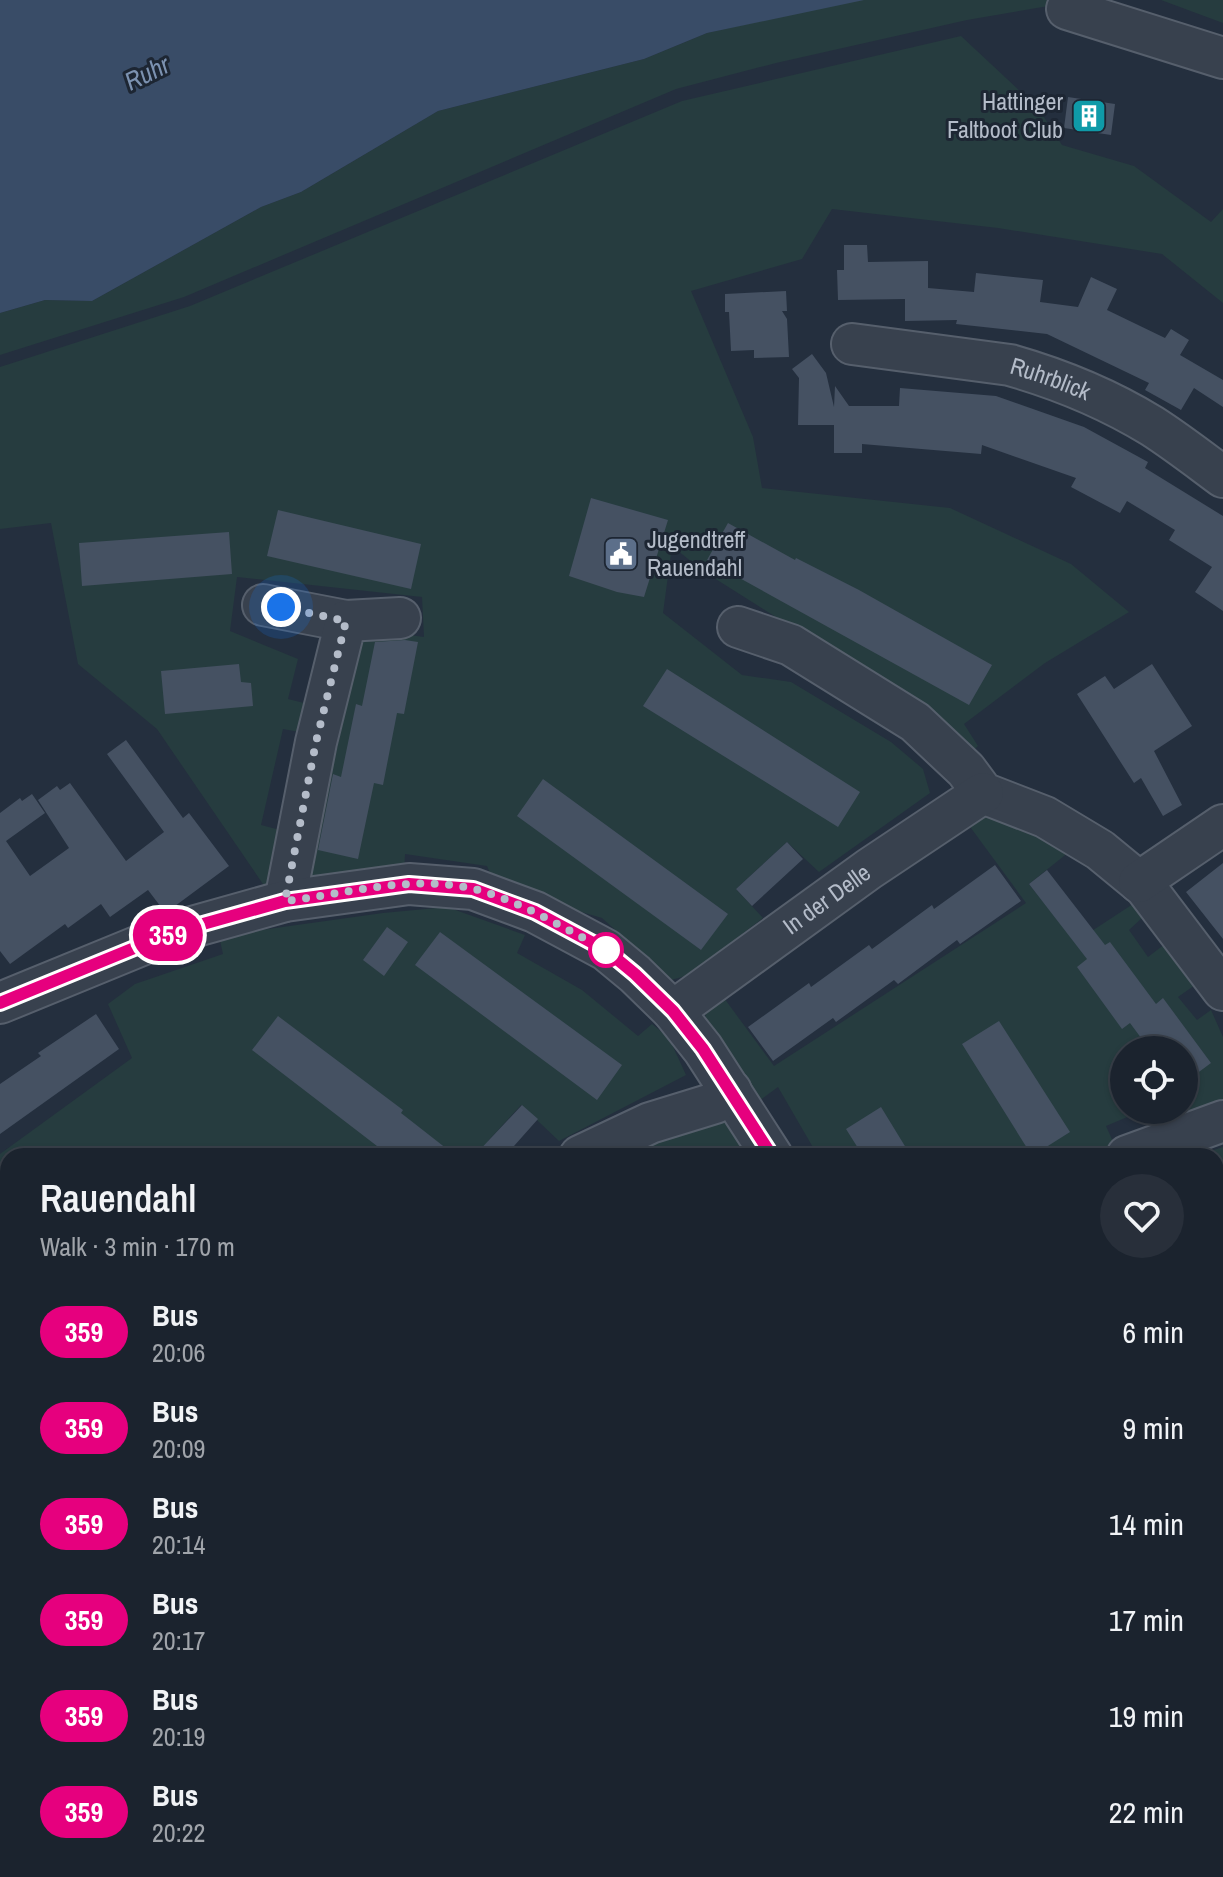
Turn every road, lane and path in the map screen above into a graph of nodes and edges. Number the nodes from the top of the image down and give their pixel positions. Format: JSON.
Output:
{"nodes":[{"id":1,"x":1067,"y":9,"type":"dead end"},
{"id":2,"x":1223,"y":58,"type":"edge"},
{"id":3,"x":852,"y":344,"type":"dead end"},
{"id":4,"x":1223,"y":477,"type":"edge"},
{"id":5,"x":263,"y":605,"type":"dead end"},
{"id":6,"x":400,"y":618,"type":"dead end"},
{"id":7,"x":346,"y":621,"type":"junction"},
{"id":8,"x":738,"y":627,"type":"dead end"},
{"id":9,"x":983,"y":793,"type":"junction"},
{"id":10,"x":1223,"y":825,"type":"edge"},
{"id":11,"x":1139,"y":882,"type":"junction"},
{"id":12,"x":285,"y":901,"type":"junction"},
{"id":13,"x":1223,"y":990,"type":"edge"},
{"id":14,"x":0,"y":1003,"type":"edge"},
{"id":15,"x":673,"y":1011,"type":"junction"},
{"id":16,"x":731,"y":1091,"type":"junction"},
{"id":17,"x":1223,"y":1121,"type":"edge"},
{"id":18,"x":597,"y":1148,"type":"edge"},
{"id":19,"x":767,"y":1148,"type":"edge"},
{"id":20,"x":1149,"y":1148,"type":"edge"}],
"edges":[{"from":1,"to":2,"type":"street"},
{"from":3,"to":4,"type":"street","name":"Ruhrblick"},
{"from":5,"to":7,"type":"street"},
{"from":6,"to":7,"type":"street"},
{"from":7,"to":12,"type":"street"},
{"from":8,"to":9,"type":"street"},
{"from":9,"to":11,"type":"street"},
{"from":9,"to":15,"type":"street","name":"In der Delle"},
{"from":10,"to":11,"type":"street"},
{"from":11,"to":13,"type":"street"},
{"from":12,"to":14,"type":"street"},
{"from":12,"to":15,"type":"street"},
{"from":15,"to":16,"type":"street"},
{"from":16,"to":18,"type":"street"},
{"from":16,"to":19,"type":"street"},
{"from":17,"to":20,"type":"street"}]}
